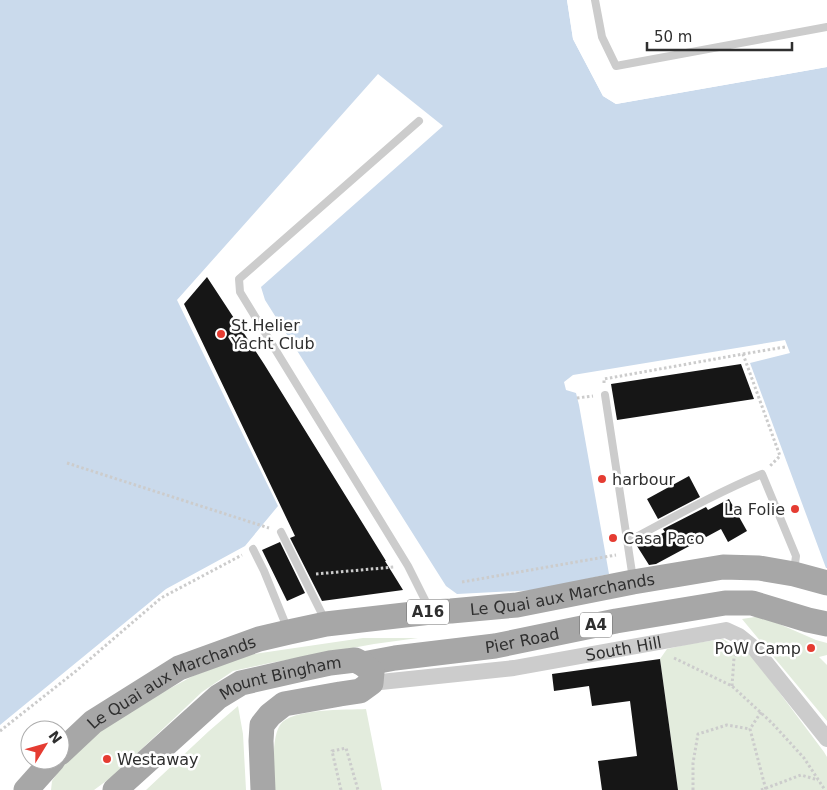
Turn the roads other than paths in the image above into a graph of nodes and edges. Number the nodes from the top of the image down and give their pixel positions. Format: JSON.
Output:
{"nodes":[{"id":1,"x":595,"y":0,"type":"edge"},
{"id":2,"x":827,"y":27,"type":"edge"},
{"id":3,"x":419,"y":122,"type":"dead end"},
{"id":4,"x":605,"y":395,"type":"road end"},
{"id":5,"x":282,"y":532,"type":"road end"},
{"id":6,"x":627,"y":542,"type":"junction"},
{"id":7,"x":253,"y":549,"type":"road end"},
{"id":8,"x":794,"y":574,"type":"junction"},
{"id":9,"x":634,"y":582,"type":"junction"},
{"id":10,"x":827,"y":582,"type":"edge"},
{"id":11,"x":431,"y":612,"type":"junction"},
{"id":12,"x":326,"y":624,"type":"junction"},
{"id":13,"x":827,"y":624,"type":"edge"},
{"id":14,"x":289,"y":632,"type":"junction"},
{"id":15,"x":367,"y":674,"type":"junction"},
{"id":16,"x":827,"y":738,"type":"edge"},
{"id":17,"x":70,"y":744,"type":"edge"},
{"id":18,"x":44,"y":770,"type":"edge"},
{"id":19,"x":26,"y":790,"type":"edge"},
{"id":20,"x":115,"y":790,"type":"edge"},
{"id":21,"x":263,"y":790,"type":"edge"}],
"edges":[{"from":1,"to":2,"type":"lane"},
{"from":3,"to":11,"type":"lane"},
{"from":4,"to":6,"type":"lane"},
{"from":5,"to":12,"type":"lane"},
{"from":6,"to":8,"type":"lane"},
{"from":6,"to":9,"type":"lane"},
{"from":7,"to":14,"type":"lane"},
{"from":8,"to":9,"type":"main road","name":"Le Quai aux Marchands","number":"A16"},
{"from":8,"to":10,"type":"main road","name":"Le Quai aux Marchands","number":"A16"},
{"from":9,"to":11,"type":"main road","name":"Le Quai aux Marchands","number":"A16"},
{"from":11,"to":12,"type":"main road","name":"Le Quai aux Marchands","number":"A16"},
{"from":12,"to":14,"type":"main road","name":"Le Quai aux Marchands","number":"A16"},
{"from":13,"to":15,"type":"main road","name":"Pier Road","number":"A4"},
{"from":14,"to":17,"type":"main road","name":"Le Quai aux Marchands","number":"A16"},
{"from":15,"to":16,"type":"street","name":"South Hill"},
{"from":15,"to":20,"type":"main road","name":"Mount Bingham"},
{"from":15,"to":21,"type":"main road","name":"Mount Bingham","number":"A4"},
{"from":18,"to":19,"type":"main road"}]}
